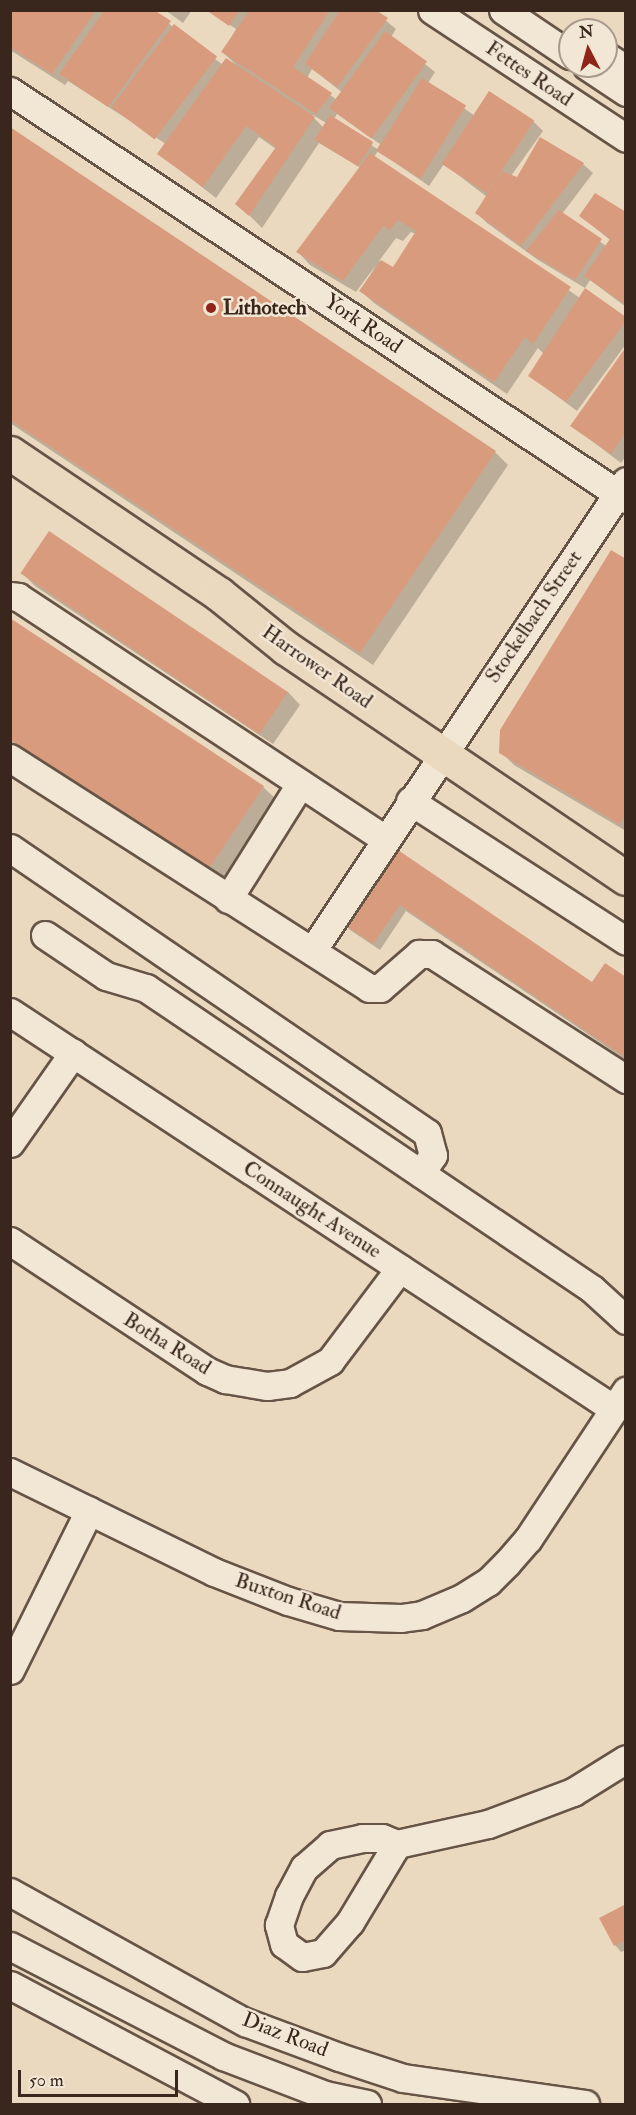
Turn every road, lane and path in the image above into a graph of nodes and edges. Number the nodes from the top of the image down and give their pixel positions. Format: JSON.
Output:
{"nodes":[{"id":1,"x":432,"y":10,"type":"edge"},
{"id":2,"x":466,"y":10,"type":"edge"},
{"id":3,"x":503,"y":10,"type":"edge"},
{"id":4,"x":537,"y":10,"type":"edge"},
{"id":5,"x":558,"y":24,"type":"edge"},
{"id":6,"x":558,"y":47,"type":"edge"},
{"id":7,"x":605,"y":78,"type":"edge"},
{"id":8,"x":10,"y":91,"type":"edge"},
{"id":9,"x":626,"y":92,"type":"edge"},
{"id":10,"x":626,"y":118,"type":"edge"},
{"id":11,"x":626,"y":138,"type":"edge"},
{"id":12,"x":10,"y":437,"type":"edge"},
{"id":13,"x":10,"y":453,"type":"edge"},
{"id":14,"x":623,"y":491,"type":"edge"},
{"id":15,"x":10,"y":596,"type":"edge"},
{"id":16,"x":449,"y":745,"type":"junction"},
{"id":17,"x":10,"y":758,"type":"edge"},
{"id":18,"x":300,"y":783,"type":"junction"},
{"id":19,"x":410,"y":801,"type":"junction"},
{"id":20,"x":385,"y":839,"type":"junction"},
{"id":21,"x":10,"y":848,"type":"edge"},
{"id":22,"x":626,"y":852,"type":"edge"},
{"id":23,"x":626,"y":878,"type":"edge"},
{"id":24,"x":228,"y":898,"type":"junction"},
{"id":25,"x":45,"y":934,"type":"dead end"},
{"id":26,"x":626,"y":941,"type":"edge"},
{"id":27,"x":312,"y":951,"type":"junction"},
{"id":28,"x":167,"y":958,"type":"junction"},
{"id":29,"x":146,"y":988,"type":"junction"},
{"id":30,"x":10,"y":1012,"type":"edge"},
{"id":31,"x":73,"y":1053,"type":"junction"},
{"id":32,"x":626,"y":1079,"type":"edge"},
{"id":33,"x":10,"y":1143,"type":"edge"},
{"id":34,"x":421,"y":1173,"type":"junction"},
{"id":35,"x":10,"y":1240,"type":"edge"},
{"id":36,"x":400,"y":1268,"type":"junction"},
{"id":37,"x":626,"y":1320,"type":"edge"},
{"id":38,"x":620,"y":1400,"type":"edge"},
{"id":39,"x":10,"y":1472,"type":"edge"},
{"id":40,"x":89,"y":1511,"type":"junction"},
{"id":41,"x":10,"y":1670,"type":"edge"},
{"id":42,"x":626,"y":1759,"type":"edge"},
{"id":43,"x":398,"y":1844,"type":"junction"},
{"id":44,"x":10,"y":1892,"type":"edge"},
{"id":45,"x":10,"y":1946,"type":"edge"},
{"id":46,"x":10,"y":1985,"type":"edge"},
{"id":47,"x":339,"y":2057,"type":"junction"},
{"id":48,"x":323,"y":2100,"type":"edge"},
{"id":49,"x":235,"y":2104,"type":"edge"},
{"id":50,"x":367,"y":2104,"type":"edge"},
{"id":51,"x":585,"y":2104,"type":"edge"}],
"edges":[{"from":1,"to":11,"type":"street","name":"Fettes Road"},
{"from":2,"to":10,"type":"street"},
{"from":3,"to":6,"type":"street"},
{"from":4,"to":5,"type":"street"},
{"from":7,"to":9,"type":"street"},
{"from":8,"to":14,"type":"street","name":"York Road"},
{"from":12,"to":16,"type":"main road","name":"Harrower Road"},
{"from":13,"to":16,"type":"main road","name":"Harrower Road"},
{"from":14,"to":16,"type":"street","name":"Stockelbach Street"},
{"from":15,"to":18,"type":"street"},
{"from":16,"to":19,"type":"street","name":"Stockelbach Street"},
{"from":16,"to":22,"type":"main road","name":"Harrower Road"},
{"from":16,"to":23,"type":"main road","name":"Harrower Road"},
{"from":17,"to":24,"type":"street"},
{"from":18,"to":20,"type":"street"},
{"from":18,"to":24,"type":"street"},
{"from":19,"to":20,"type":"street","name":"Stockelbach Street"},
{"from":19,"to":26,"type":"street"},
{"from":20,"to":27,"type":"street","name":"Stockelbach Street"},
{"from":21,"to":28,"type":"street"},
{"from":24,"to":27,"type":"street"},
{"from":25,"to":29,"type":"street"},
{"from":27,"to":32,"type":"street"},
{"from":28,"to":29,"type":"street"},
{"from":28,"to":34,"type":"street"},
{"from":29,"to":34,"type":"street"},
{"from":30,"to":31,"type":"street","name":"Connaught Avenue"},
{"from":31,"to":33,"type":"street"},
{"from":31,"to":36,"type":"street","name":"Connaught Avenue"},
{"from":34,"to":37,"type":"street"},
{"from":35,"to":36,"type":"street","name":"Botha Road"},
{"from":36,"to":38,"type":"street","name":"Connaught Avenue"},
{"from":38,"to":40,"type":"street","name":"Buxton Road"},
{"from":39,"to":40,"type":"street","name":"Buxton Road"},
{"from":40,"to":41,"type":"street"},
{"from":42,"to":43,"type":"street"},
{"from":43,"to":43,"type":"street"},
{"from":44,"to":47,"type":"street","name":"Diaz Road"},
{"from":45,"to":48,"type":"street","name":"Diaz Road"},
{"from":46,"to":49,"type":"street"},
{"from":47,"to":48,"type":"street"},
{"from":47,"to":51,"type":"street","name":"Diaz Road"},
{"from":48,"to":50,"type":"street","name":"Diaz Road"}]}
